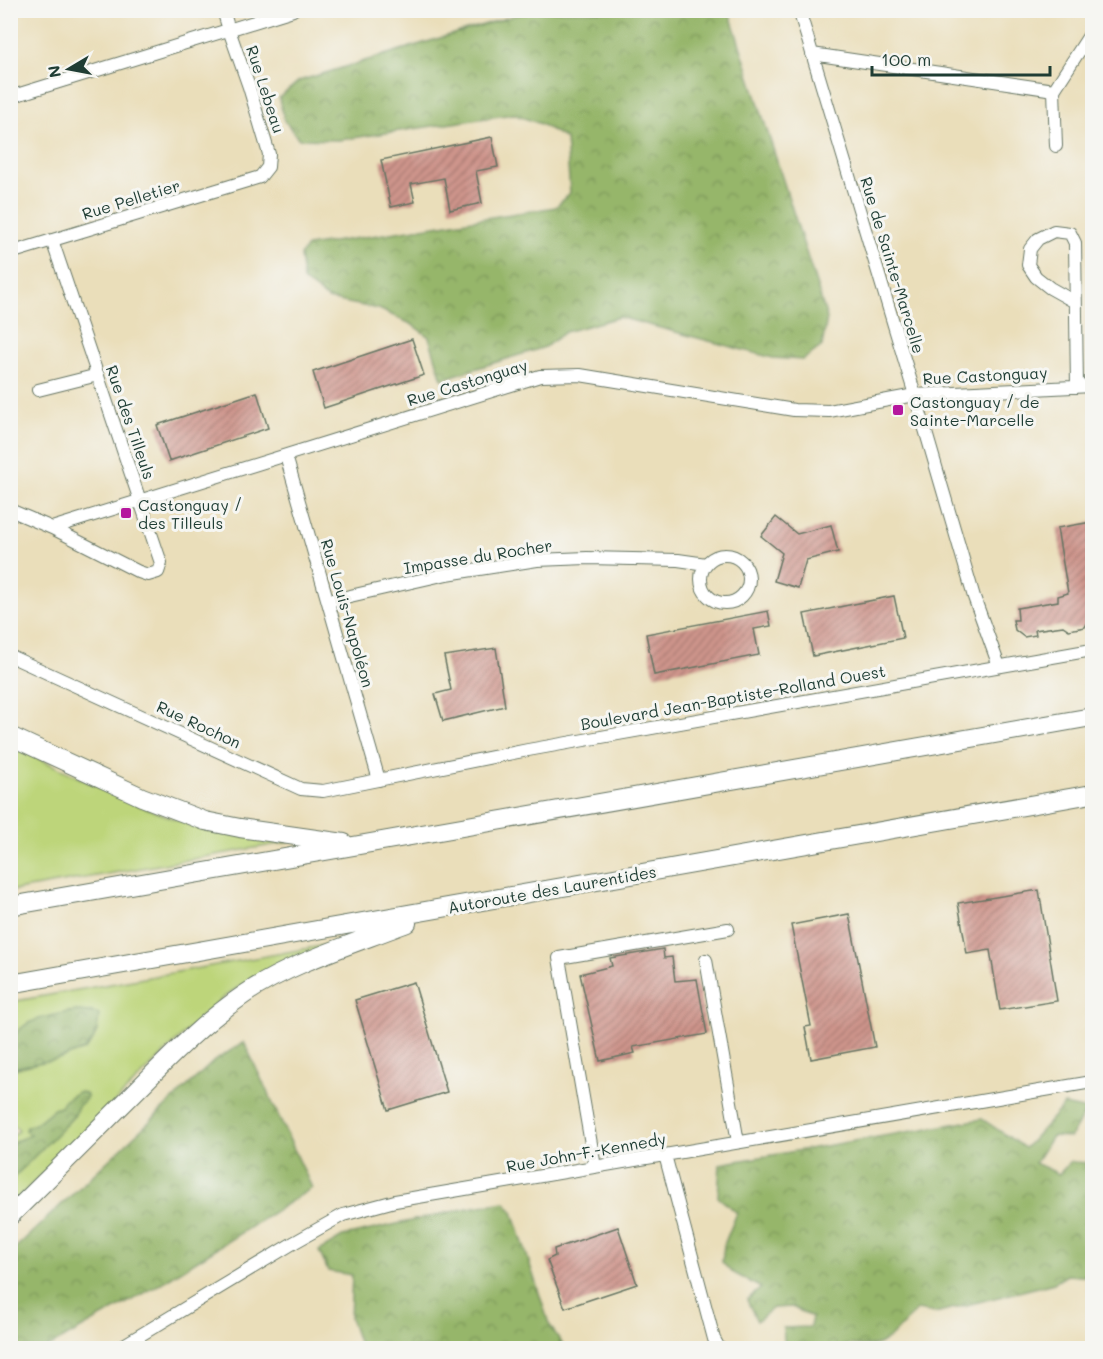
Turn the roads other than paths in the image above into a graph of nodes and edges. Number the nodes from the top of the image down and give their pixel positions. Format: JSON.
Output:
{"nodes":[{"id":1,"x":223,"y":10,"type":"edge"},
{"id":2,"x":293,"y":10,"type":"edge"},
{"id":3,"x":799,"y":10,"type":"edge"},
{"id":4,"x":229,"y":30,"type":"junction"},
{"id":5,"x":1092,"y":31,"type":"edge"},
{"id":6,"x":813,"y":54,"type":"junction"},
{"id":7,"x":1054,"y":90,"type":"junction"},
{"id":8,"x":10,"y":98,"type":"edge"},
{"id":9,"x":1056,"y":146,"type":"dead end"},
{"id":10,"x":260,"y":177,"type":"joint"},
{"id":11,"x":52,"y":240,"type":"junction"},
{"id":12,"x":10,"y":253,"type":"edge"},
{"id":13,"x":1075,"y":302,"type":"junction"},
{"id":14,"x":98,"y":375,"type":"junction"},
{"id":15,"x":1092,"y":386,"type":"edge"},
{"id":16,"x":1077,"y":387,"type":"junction"},
{"id":17,"x":38,"y":390,"type":"dead end"},
{"id":18,"x":915,"y":395,"type":"junction"},
{"id":19,"x":286,"y":456,"type":"junction"},
{"id":20,"x":140,"y":500,"type":"junction"},
{"id":21,"x":10,"y":510,"type":"edge"},
{"id":22,"x":52,"y":528,"type":"junction"},
{"id":23,"x":706,"y":564,"type":"dead end"},
{"id":24,"x":328,"y":601,"type":"junction"},
{"id":25,"x":1092,"y":650,"type":"edge"},
{"id":26,"x":10,"y":656,"type":"edge"},
{"id":27,"x":999,"y":666,"type":"junction"},
{"id":28,"x":1092,"y":717,"type":"edge"},
{"id":29,"x":10,"y":736,"type":"edge"},
{"id":30,"x":379,"y":780,"type":"junction"},
{"id":31,"x":1092,"y":794,"type":"edge"},
{"id":32,"x":361,"y":846,"type":"junction"},
{"id":33,"x":10,"y":906,"type":"edge"},
{"id":34,"x":445,"y":908,"type":"junction"},
{"id":35,"x":728,"y":929,"type":"dead end"},
{"id":36,"x":706,"y":960,"type":"dead end"},
{"id":37,"x":10,"y":984,"type":"edge"},
{"id":38,"x":1092,"y":1082,"type":"edge"},
{"id":39,"x":738,"y":1142,"type":"junction"},
{"id":40,"x":665,"y":1155,"type":"junction"},
{"id":41,"x":595,"y":1167,"type":"junction"},
{"id":42,"x":10,"y":1216,"type":"edge"},
{"id":43,"x":119,"y":1348,"type":"edge"},
{"id":44,"x":718,"y":1348,"type":"edge"}],
"edges":[{"from":1,"to":4,"type":"street","name":"Rue Lebeau"},
{"from":2,"to":4,"type":"street"},
{"from":3,"to":6,"type":"street","name":"Rue de Sainte-Marcelle"},
{"from":4,"to":8,"type":"street"},
{"from":4,"to":10,"type":"street","name":"Rue Lebeau"},
{"from":5,"to":7,"type":"street"},
{"from":6,"to":7,"type":"street"},
{"from":6,"to":18,"type":"street","name":"Rue de Sainte-Marcelle"},
{"from":7,"to":9,"type":"street"},
{"from":10,"to":11,"type":"street","name":"Rue Pelletier"},
{"from":11,"to":12,"type":"street","name":"Rue Pelletier"},
{"from":11,"to":14,"type":"street","name":"Rue des Tilleuls"},
{"from":13,"to":13,"type":"street"},
{"from":13,"to":16,"type":"street"},
{"from":14,"to":17,"type":"street"},
{"from":14,"to":20,"type":"street","name":"Rue des Tilleuls"},
{"from":15,"to":16,"type":"street","name":"Rue Castonguay"},
{"from":16,"to":18,"type":"street","name":"Rue Castonguay"},
{"from":18,"to":19,"type":"street","name":"Rue Castonguay"},
{"from":18,"to":27,"type":"street","name":"Rue de Sainte-Marcelle"},
{"from":19,"to":20,"type":"street","name":"Rue Castonguay"},
{"from":19,"to":24,"type":"street","name":"Rue Louis-Napoléon"},
{"from":20,"to":22,"type":"street","name":"Rue Castonguay"},
{"from":20,"to":22,"type":"street","name":"Rue des Tilleuls"},
{"from":21,"to":22,"type":"street"},
{"from":23,"to":24,"type":"street","name":"Impasse du Rocher"},
{"from":24,"to":30,"type":"street","name":"Rue Louis-Napoléon"},
{"from":25,"to":27,"type":"street","name":"Boulevard Jean-Baptiste-Rolland Ouest"},
{"from":26,"to":30,"type":"street","name":"Rue Rochon"},
{"from":27,"to":30,"type":"street","name":"Boulevard Jean-Baptiste-Rolland Ouest"},
{"from":28,"to":32,"type":"highway"},
{"from":29,"to":32,"type":"highway"},
{"from":31,"to":34,"type":"highway","name":"Autoroute des Laurentides"},
{"from":32,"to":33,"type":"highway"},
{"from":34,"to":37,"type":"highway","name":"Autoroute des Laurentides"},
{"from":34,"to":42,"type":"highway"},
{"from":35,"to":41,"type":"street"},
{"from":36,"to":39,"type":"street"},
{"from":38,"to":39,"type":"street","name":"Rue John-F.-Kennedy"},
{"from":39,"to":40,"type":"street","name":"Rue John-F.-Kennedy"},
{"from":40,"to":41,"type":"street","name":"Rue John-F.-Kennedy"},
{"from":40,"to":44,"type":"street"},
{"from":41,"to":43,"type":"street","name":"Rue John-F.-Kennedy"}]}
